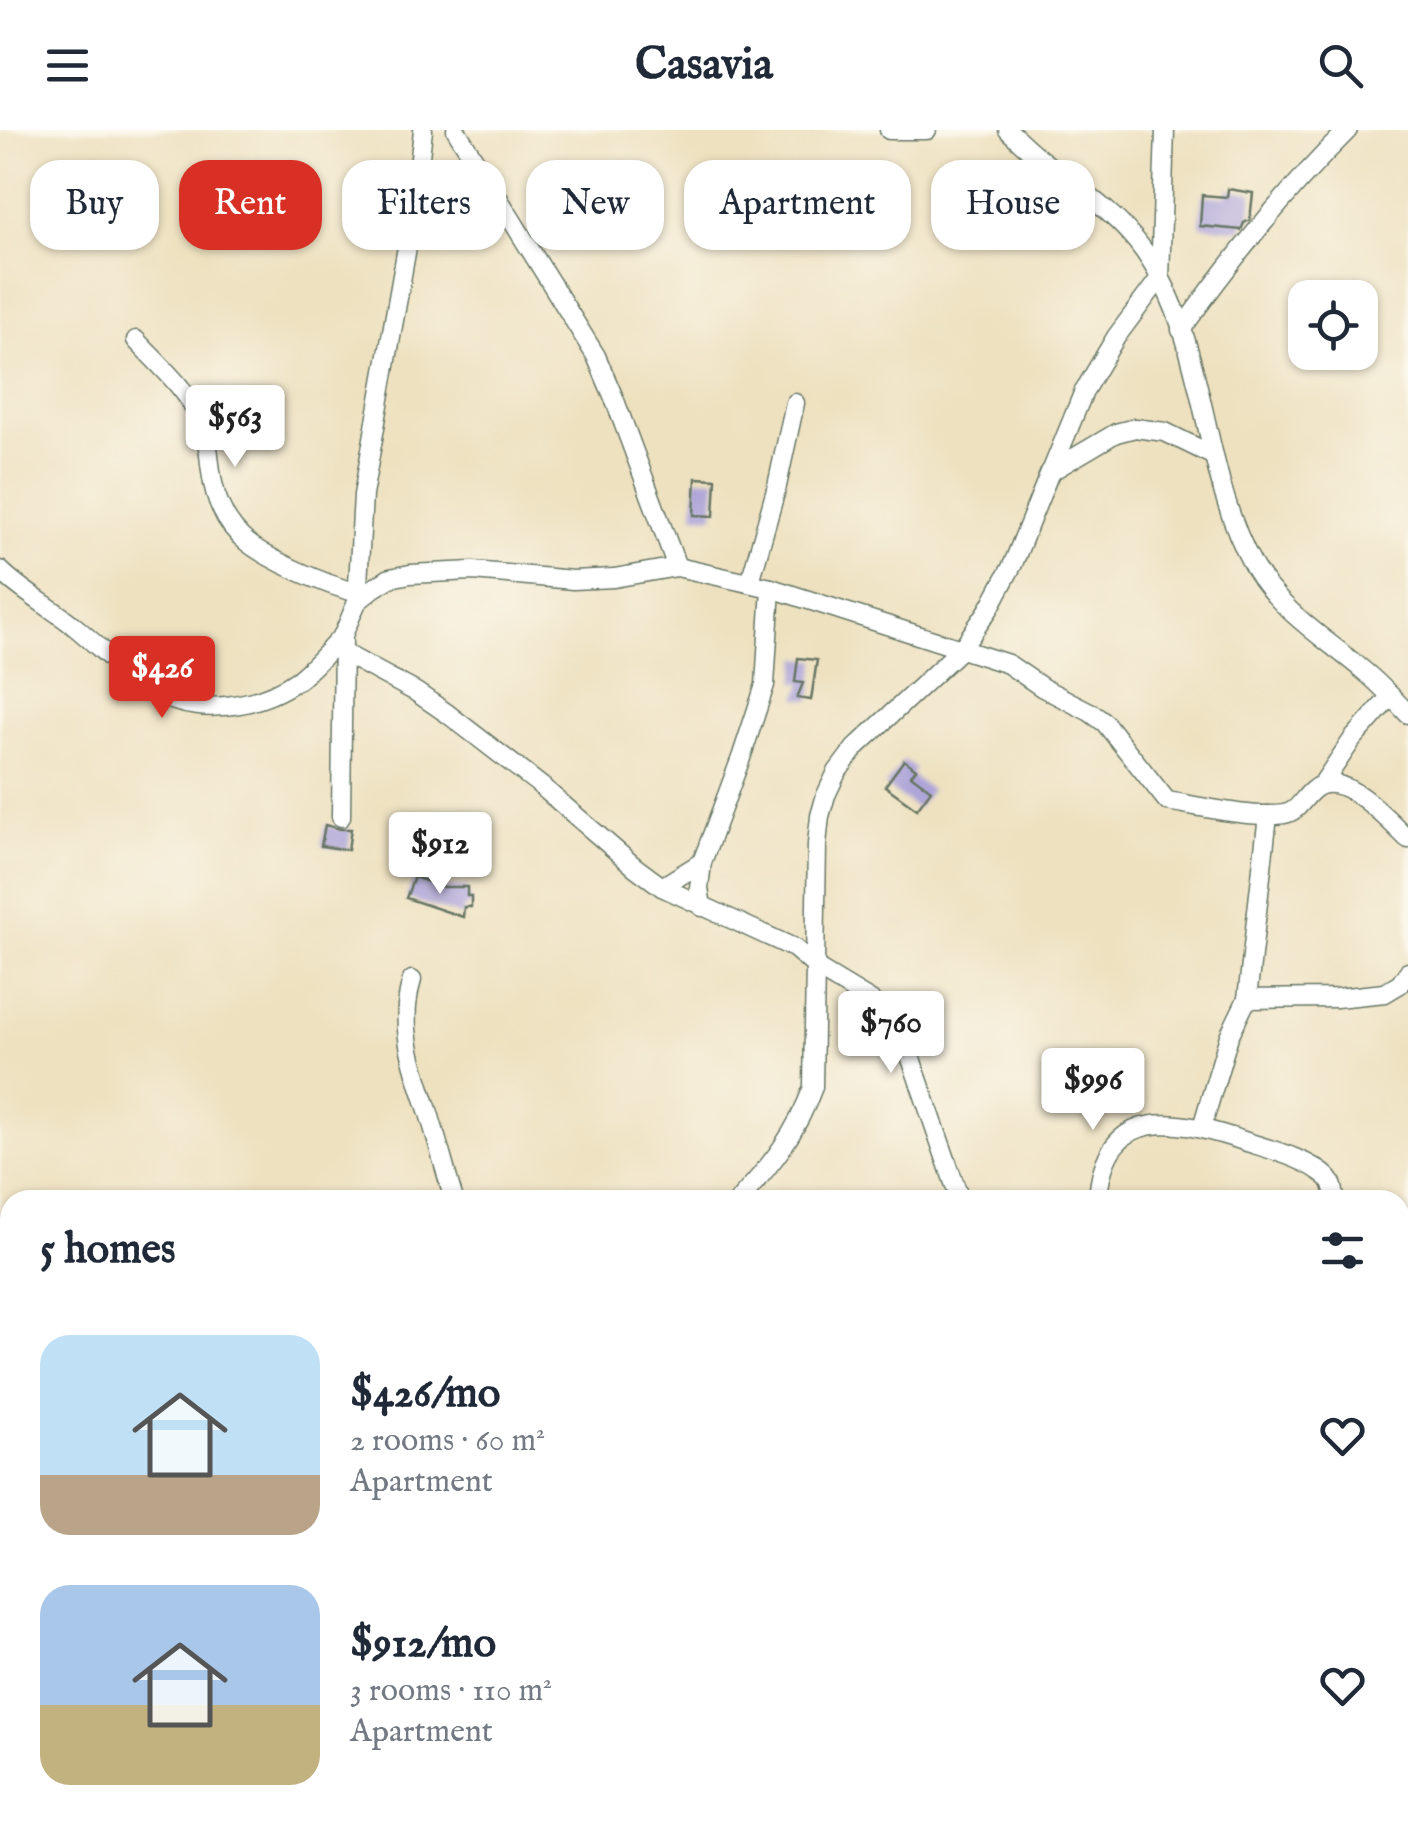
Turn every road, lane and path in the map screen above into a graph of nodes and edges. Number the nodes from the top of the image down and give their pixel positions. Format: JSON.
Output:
{"nodes":[{"id":1,"x":423,"y":130,"type":"edge"},
{"id":2,"x":456,"y":130,"type":"edge"},
{"id":3,"x":889,"y":130,"type":"edge"},
{"id":4,"x":927,"y":130,"type":"edge"},
{"id":5,"x":1008,"y":130,"type":"edge"},
{"id":6,"x":1165,"y":130,"type":"edge"},
{"id":7,"x":1348,"y":130,"type":"edge"},
{"id":8,"x":1160,"y":278,"type":"junction"},
{"id":9,"x":1181,"y":330,"type":"junction"},
{"id":10,"x":136,"y":340,"type":"dead end"},
{"id":11,"x":794,"y":403,"type":"dead end"},
{"id":12,"x":1214,"y":456,"type":"junction"},
{"id":13,"x":1050,"y":472,"type":"junction"},
{"id":14,"x":677,"y":566,"type":"junction"},
{"id":15,"x":0,"y":570,"type":"edge"},
{"id":16,"x":750,"y":582,"type":"junction"},
{"id":17,"x":772,"y":588,"type":"junction"},
{"id":18,"x":357,"y":597,"type":"junction"},
{"id":19,"x":342,"y":644,"type":"junction"},
{"id":20,"x":962,"y":648,"type":"junction"},
{"id":21,"x":1391,"y":696,"type":"junction"},
{"id":22,"x":1408,"y":714,"type":"edge"},
{"id":23,"x":1323,"y":783,"type":"junction"},
{"id":24,"x":1268,"y":815,"type":"junction"},
{"id":25,"x":342,"y":817,"type":"dead end"},
{"id":26,"x":1408,"y":838,"type":"edge"},
{"id":27,"x":702,"y":862,"type":"junction"},
{"id":28,"x":662,"y":887,"type":"junction"},
{"id":29,"x":702,"y":907,"type":"junction"},
{"id":30,"x":814,"y":965,"type":"junction"},
{"id":31,"x":1408,"y":972,"type":"edge"},
{"id":32,"x":412,"y":980,"type":"dead end"},
{"id":33,"x":1247,"y":1000,"type":"junction"},
{"id":34,"x":1202,"y":1127,"type":"junction"},
{"id":35,"x":451,"y":1190,"type":"edge"},
{"id":36,"x":748,"y":1190,"type":"edge"},
{"id":37,"x":956,"y":1190,"type":"edge"},
{"id":38,"x":1100,"y":1190,"type":"edge"},
{"id":39,"x":1334,"y":1190,"type":"edge"}],
"edges":[{"from":1,"to":18,"type":"street"},
{"from":2,"to":14,"type":"street"},
{"from":3,"to":4,"type":"street"},
{"from":5,"to":8,"type":"street"},
{"from":6,"to":8,"type":"street"},
{"from":7,"to":9,"type":"street"},
{"from":8,"to":9,"type":"street"},
{"from":8,"to":13,"type":"street"},
{"from":9,"to":12,"type":"street"},
{"from":10,"to":18,"type":"street"},
{"from":11,"to":16,"type":"street"},
{"from":12,"to":13,"type":"street"},
{"from":12,"to":21,"type":"street"},
{"from":13,"to":20,"type":"street"},
{"from":14,"to":16,"type":"street"},
{"from":14,"to":18,"type":"street"},
{"from":15,"to":19,"type":"street"},
{"from":16,"to":17,"type":"street"},
{"from":17,"to":20,"type":"street"},
{"from":17,"to":27,"type":"street"},
{"from":18,"to":19,"type":"street"},
{"from":19,"to":25,"type":"street"},
{"from":19,"to":28,"type":"street"},
{"from":20,"to":24,"type":"street"},
{"from":20,"to":30,"type":"street"},
{"from":21,"to":22,"type":"street"},
{"from":21,"to":23,"type":"street"},
{"from":23,"to":24,"type":"street"},
{"from":23,"to":26,"type":"street"},
{"from":24,"to":33,"type":"street"},
{"from":27,"to":28,"type":"street"},
{"from":27,"to":29,"type":"street"},
{"from":28,"to":29,"type":"street"},
{"from":29,"to":30,"type":"street"},
{"from":30,"to":36,"type":"street"},
{"from":30,"to":37,"type":"street"},
{"from":31,"to":33,"type":"street"},
{"from":32,"to":35,"type":"street"},
{"from":33,"to":34,"type":"street"},
{"from":34,"to":38,"type":"street"},
{"from":34,"to":39,"type":"street"}]}
